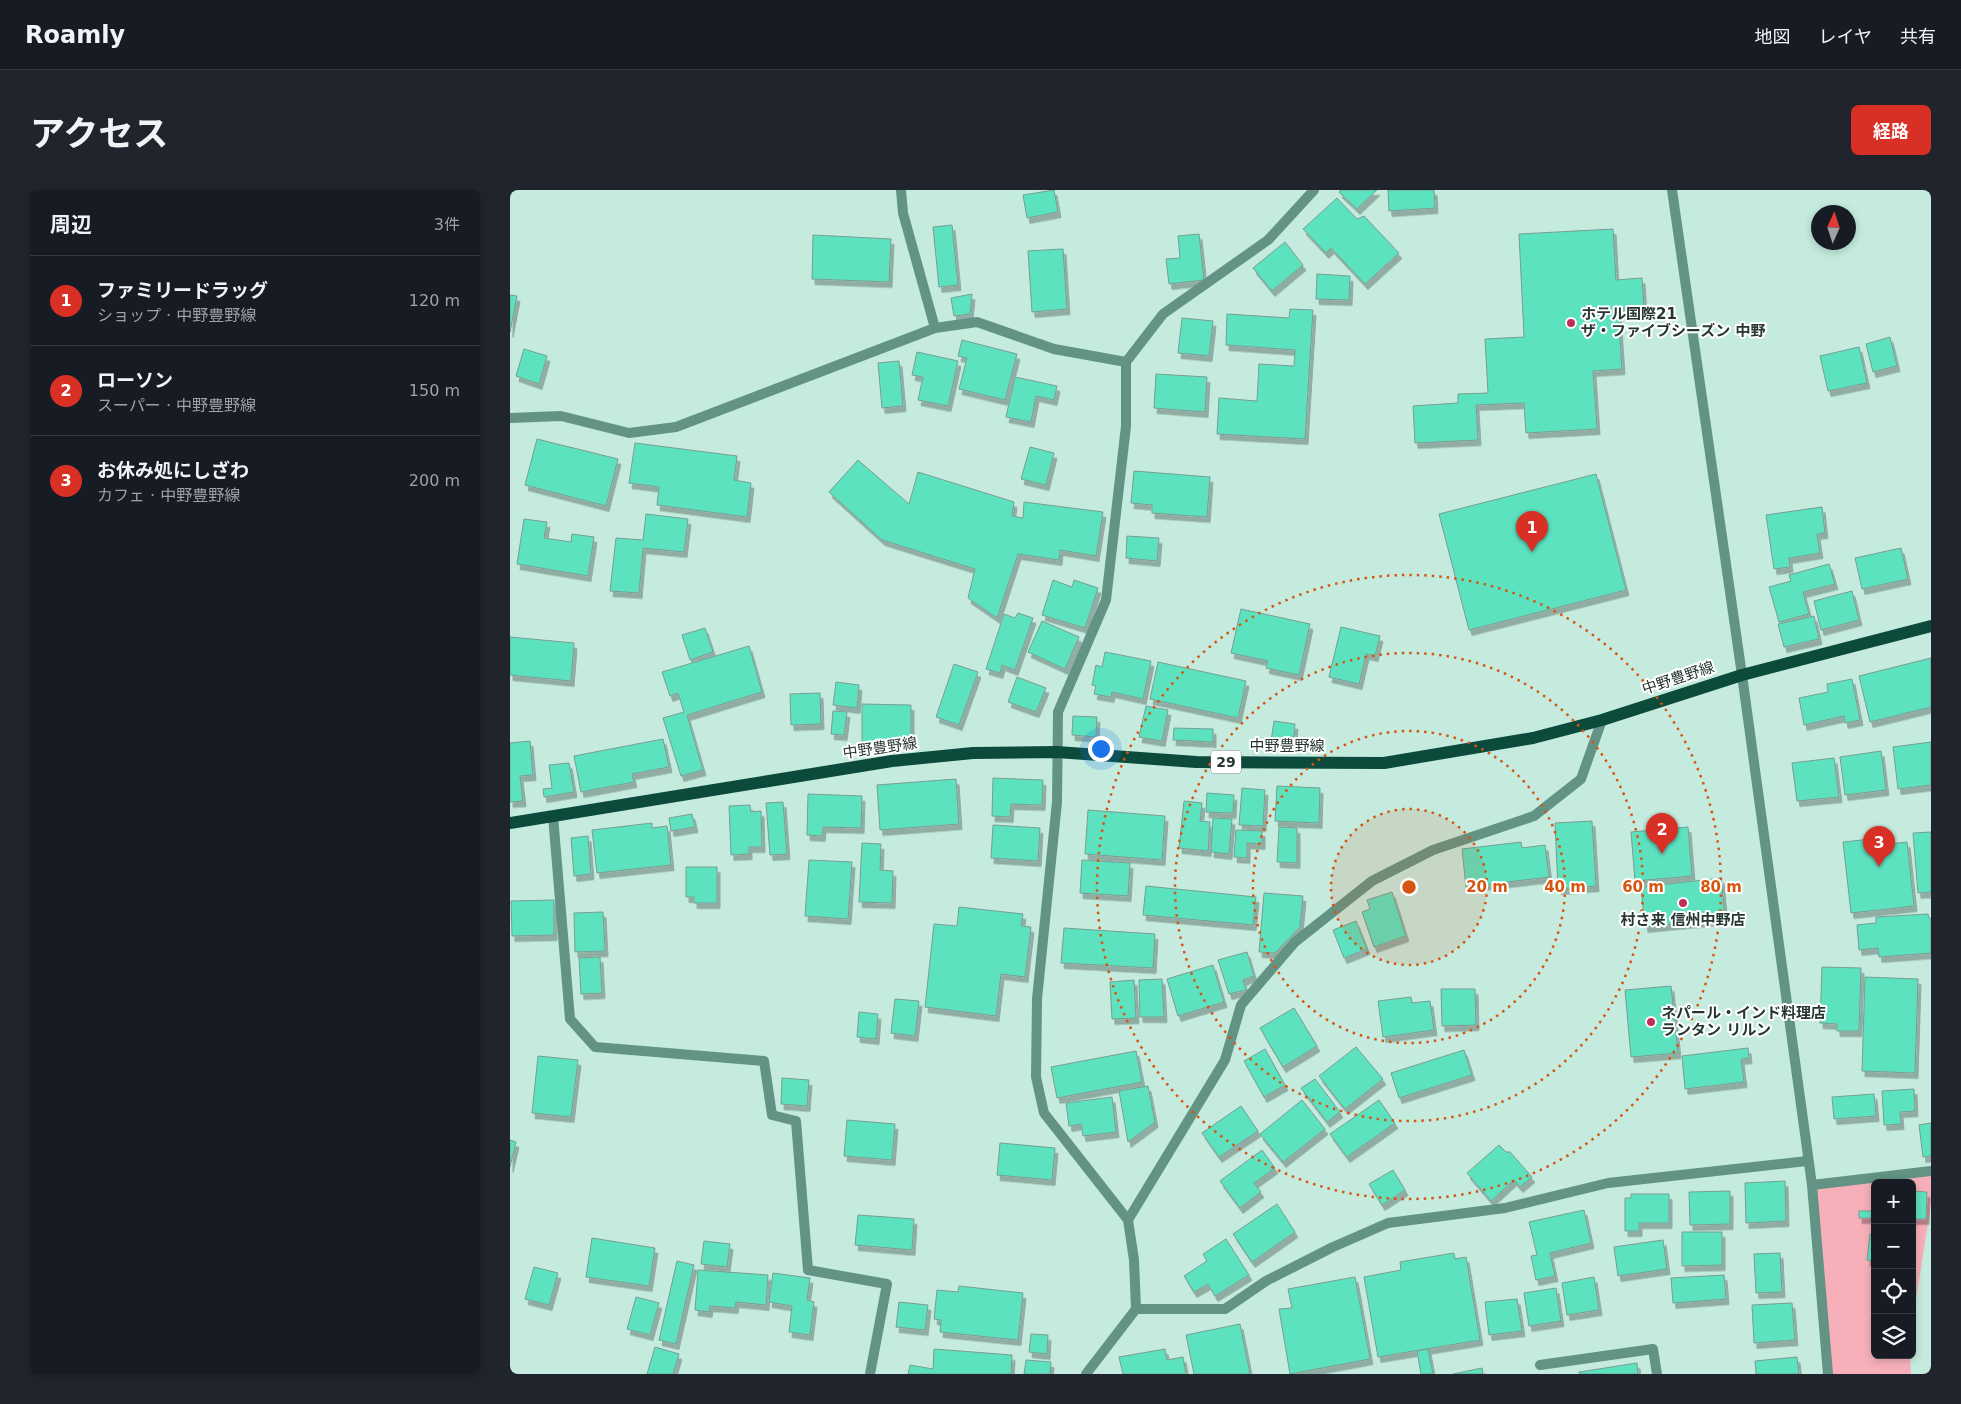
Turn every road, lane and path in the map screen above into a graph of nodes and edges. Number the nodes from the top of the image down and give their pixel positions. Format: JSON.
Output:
{"nodes":[{"id":1,"x":901,"y":190,"type":"edge"},
{"id":2,"x":1314,"y":190,"type":"edge"},
{"id":3,"x":1672,"y":190,"type":"edge"},
{"id":4,"x":935,"y":328,"type":"junction"},
{"id":5,"x":1126,"y":362,"type":"junction"},
{"id":6,"x":510,"y":418,"type":"edge"},
{"id":7,"x":1931,"y":626,"type":"edge"},
{"id":8,"x":1742,"y":675,"type":"junction"},
{"id":9,"x":1602,"y":720,"type":"junction"},
{"id":10,"x":1057,"y":752,"type":"junction"},
{"id":11,"x":553,"y":816,"type":"junction"},
{"id":12,"x":510,"y":824,"type":"edge"},
{"id":13,"x":1807,"y":1161,"type":"junction"},
{"id":14,"x":1931,"y":1171,"type":"edge"},
{"id":15,"x":1812,"y":1185,"type":"junction"},
{"id":16,"x":1128,"y":1220,"type":"junction"},
{"id":17,"x":1136,"y":1309,"type":"junction"},
{"id":18,"x":1540,"y":1365,"type":"dead end"},
{"id":19,"x":870,"y":1374,"type":"edge"},
{"id":20,"x":1086,"y":1374,"type":"edge"},
{"id":21,"x":1657,"y":1374,"type":"edge"},
{"id":22,"x":1828,"y":1374,"type":"edge"}],
"edges":[{"from":1,"to":4,"type":"street"},
{"from":2,"to":5,"type":"street"},
{"from":3,"to":8,"type":"street"},
{"from":4,"to":5,"type":"street"},
{"from":4,"to":6,"type":"street"},
{"from":5,"to":10,"type":"street"},
{"from":7,"to":8,"type":"main road","name":"中野豊野線","number":"29"},
{"from":8,"to":9,"type":"main road","name":"中野豊野線","number":"29"},
{"from":8,"to":13,"type":"street"},
{"from":9,"to":10,"type":"main road","name":"中野豊野線","number":"29"},
{"from":9,"to":16,"type":"street"},
{"from":10,"to":11,"type":"main road","name":"中野豊野線","number":"29"},
{"from":10,"to":16,"type":"street"},
{"from":11,"to":12,"type":"main road","name":"中野豊野線","number":"29"},
{"from":11,"to":19,"type":"street"},
{"from":13,"to":15,"type":"street"},
{"from":13,"to":17,"type":"street"},
{"from":14,"to":15,"type":"street"},
{"from":15,"to":22,"type":"street"},
{"from":16,"to":17,"type":"street"},
{"from":17,"to":20,"type":"street"},
{"from":18,"to":21,"type":"street"}]}
